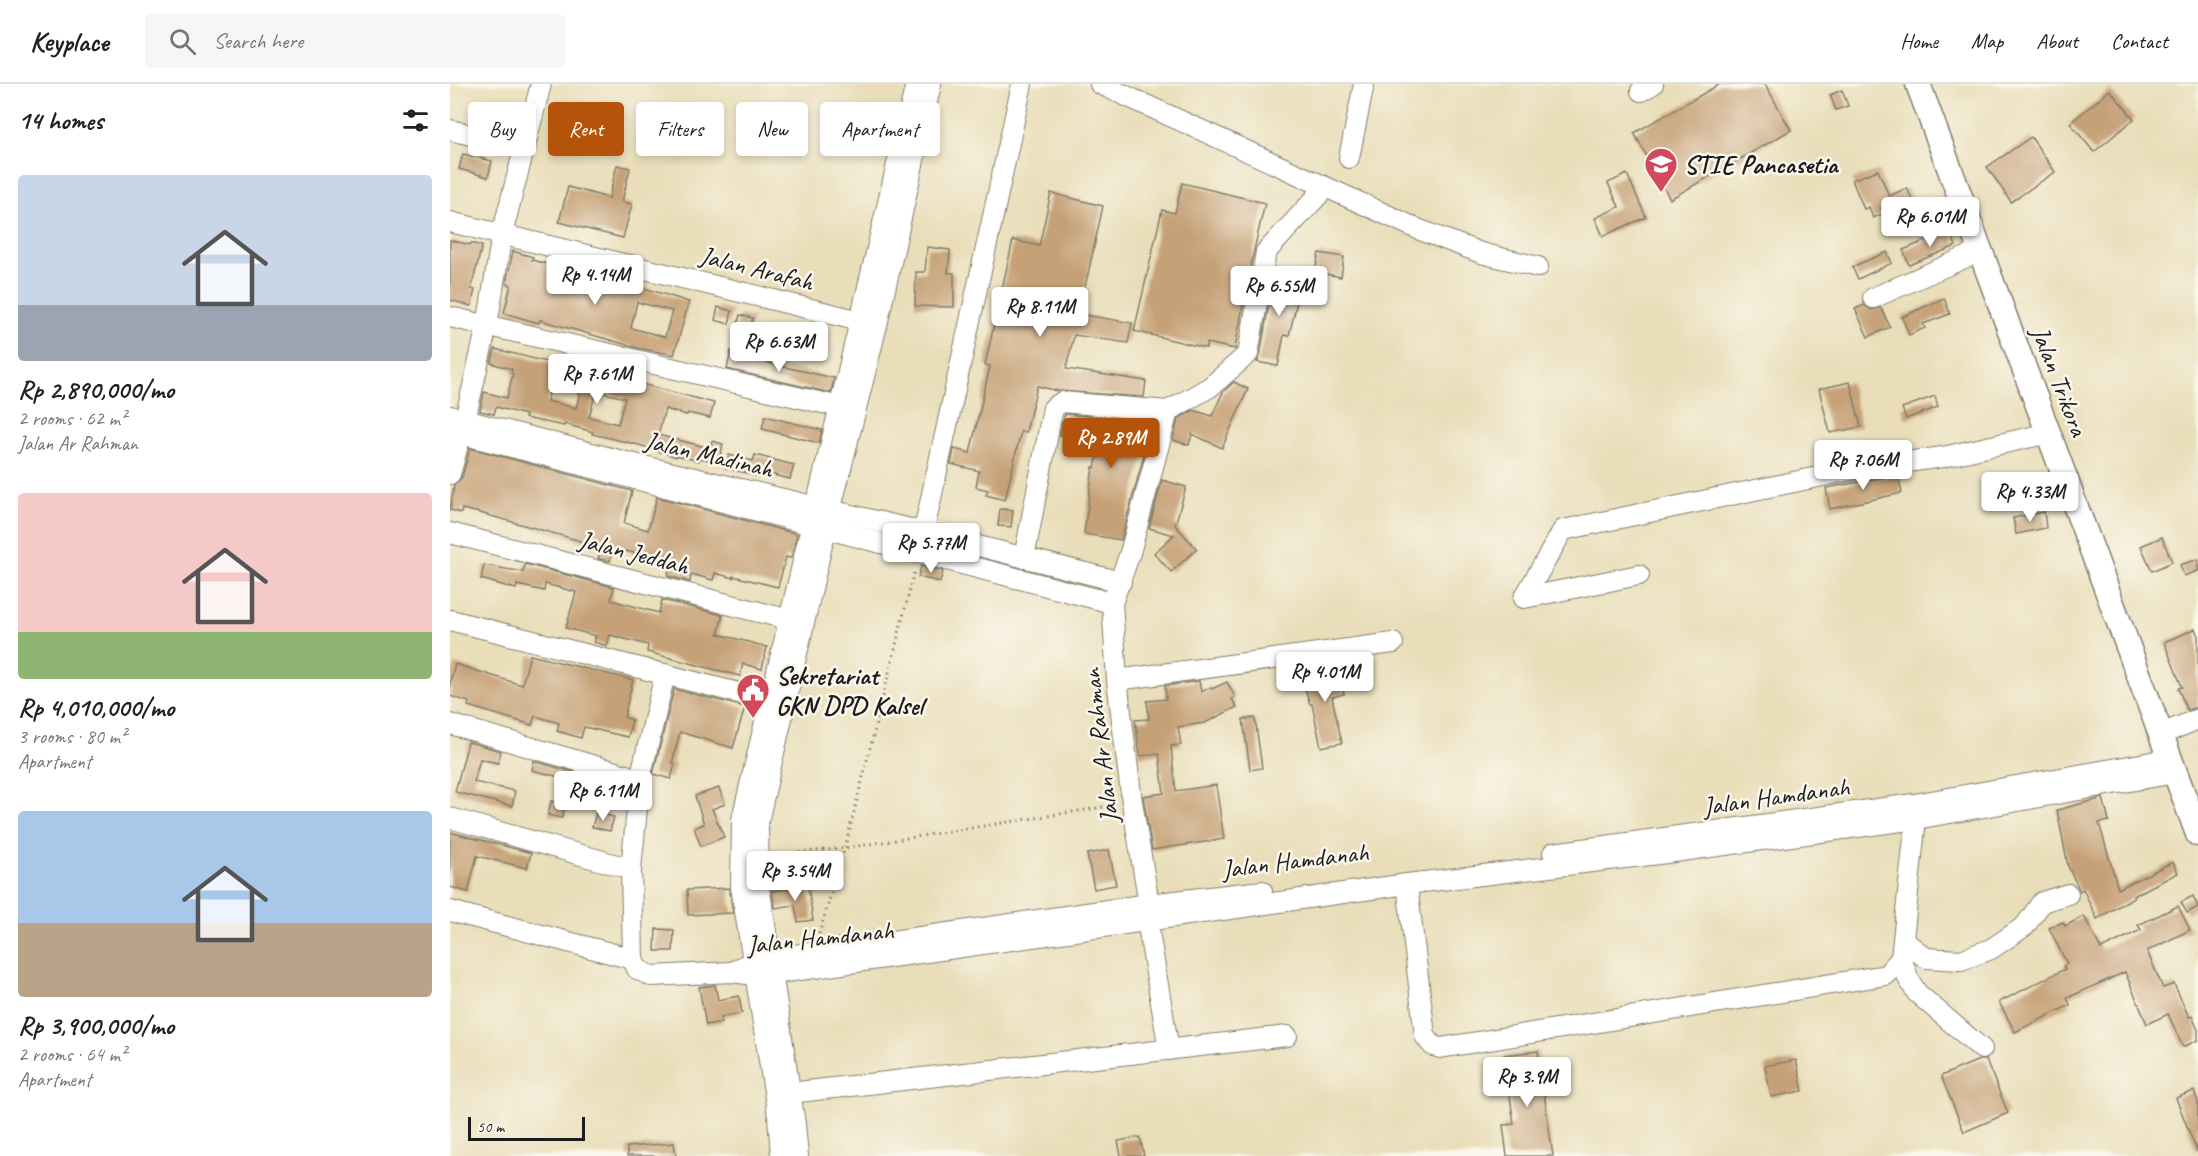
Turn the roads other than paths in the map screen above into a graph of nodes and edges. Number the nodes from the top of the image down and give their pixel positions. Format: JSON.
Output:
{"nodes":[{"id":1,"x":541,"y":84,"type":"edge"},
{"id":2,"x":916,"y":84,"type":"edge"},
{"id":3,"x":931,"y":84,"type":"edge"},
{"id":4,"x":1022,"y":84,"type":"edge"},
{"id":5,"x":1100,"y":84,"type":"edge"},
{"id":6,"x":1364,"y":84,"type":"edge"},
{"id":7,"x":1918,"y":84,"type":"edge"},
{"id":8,"x":536,"y":104,"type":"edge"},
{"id":9,"x":450,"y":130,"type":"edge"},
{"id":10,"x":468,"y":134,"type":"edge"},
{"id":11,"x":523,"y":156,"type":"edge"},
{"id":12,"x":1349,"y":158,"type":"dead end"},
{"id":13,"x":1325,"y":188,"type":"junction"},
{"id":14,"x":450,"y":222,"type":"edge"},
{"id":15,"x":502,"y":234,"type":"junction"},
{"id":16,"x":1980,"y":250,"type":"junction"},
{"id":17,"x":1538,"y":267,"type":"dead end"},
{"id":18,"x":1873,"y":298,"type":"dead end"},
{"id":19,"x":450,"y":317,"type":"edge"},
{"id":20,"x":868,"y":323,"type":"junction"},
{"id":21,"x":487,"y":326,"type":"junction"},
{"id":22,"x":848,"y":409,"type":"junction"},
{"id":23,"x":1168,"y":411,"type":"junction"},
{"id":24,"x":457,"y":425,"type":"edge"},
{"id":25,"x":2049,"y":433,"type":"junction"},
{"id":26,"x":450,"y":474,"type":"edge"},
{"id":27,"x":821,"y":518,"type":"junction"},
{"id":28,"x":923,"y":532,"type":"junction"},
{"id":29,"x":450,"y":533,"type":"edge"},
{"id":30,"x":981,"y":547,"type":"junction"},
{"id":31,"x":919,"y":553,"type":"junction"},
{"id":32,"x":1024,"y":558,"type":"junction"},
{"id":33,"x":980,"y":568,"type":"junction"},
{"id":34,"x":1639,"y":575,"type":"dead end"},
{"id":35,"x":1121,"y":582,"type":"junction"},
{"id":36,"x":1112,"y":603,"type":"junction"},
{"id":37,"x":450,"y":620,"type":"edge"},
{"id":38,"x":797,"y":621,"type":"junction"},
{"id":39,"x":1393,"y":643,"type":"dead end"},
{"id":40,"x":665,"y":674,"type":"junction"},
{"id":41,"x":1117,"y":680,"type":"junction"},
{"id":42,"x":777,"y":702,"type":"junction"},
{"id":43,"x":2198,"y":719,"type":"edge"},
{"id":44,"x":450,"y":724,"type":"edge"},
{"id":45,"x":2162,"y":734,"type":"junction"},
{"id":46,"x":2172,"y":766,"type":"junction"},
{"id":47,"x":640,"y":779,"type":"junction"},
{"id":48,"x":1915,"y":812,"type":"junction"},
{"id":49,"x":450,"y":818,"type":"edge"},
{"id":50,"x":2198,"y":834,"type":"edge"},
{"id":51,"x":632,"y":869,"type":"junction"},
{"id":52,"x":1407,"y":884,"type":"junction"},
{"id":53,"x":2068,"y":894,"type":"dead end"},
{"id":54,"x":450,"y":911,"type":"edge"},
{"id":55,"x":1148,"y":912,"type":"junction"},
{"id":56,"x":1903,"y":950,"type":"junction"},
{"id":57,"x":633,"y":959,"type":"junction"},
{"id":58,"x":763,"y":967,"type":"junction"},
{"id":59,"x":1287,"y":1036,"type":"dead end"},
{"id":60,"x":1982,"y":1049,"type":"dead end"},
{"id":61,"x":1169,"y":1050,"type":"junction"},
{"id":62,"x":790,"y":1093,"type":"junction"},
{"id":63,"x":781,"y":1156,"type":"edge"},
{"id":64,"x":798,"y":1156,"type":"edge"}],
"edges":[{"from":1,"to":8,"type":"street"},
{"from":2,"to":20,"type":"street"},
{"from":3,"to":20,"type":"street"},
{"from":4,"to":28,"type":"street"},
{"from":5,"to":13,"type":"street"},
{"from":6,"to":12,"type":"street"},
{"from":7,"to":16,"type":"main road","name":"Jalan Trikora"},
{"from":9,"to":10,"type":"street"},
{"from":11,"to":15,"type":"street"},
{"from":13,"to":17,"type":"street"},
{"from":13,"to":23,"type":"street"},
{"from":14,"to":15,"type":"street","name":"Jalan Arafah"},
{"from":15,"to":20,"type":"street","name":"Jalan Arafah"},
{"from":15,"to":21,"type":"street"},
{"from":16,"to":18,"type":"street"},
{"from":16,"to":25,"type":"main road","name":"Jalan Trikora"},
{"from":19,"to":21,"type":"street"},
{"from":20,"to":22,"type":"street"},
{"from":21,"to":22,"type":"street"},
{"from":21,"to":24,"type":"street"},
{"from":22,"to":27,"type":"street"},
{"from":23,"to":32,"type":"street"},
{"from":23,"to":35,"type":"street","name":"Jalan Ar Rahman"},
{"from":24,"to":26,"type":"street"},
{"from":24,"to":27,"type":"street","name":"Jalan Madinah"},
{"from":25,"to":34,"type":"street"},
{"from":25,"to":45,"type":"main road","name":"Jalan Trikora"},
{"from":27,"to":28,"type":"street"},
{"from":27,"to":31,"type":"street"},
{"from":27,"to":38,"type":"street"},
{"from":28,"to":30,"type":"street"},
{"from":28,"to":31,"type":"street"},
{"from":29,"to":38,"type":"street","name":"Jalan Jeddah"},
{"from":30,"to":32,"type":"street"},
{"from":30,"to":33,"type":"street"},
{"from":31,"to":33,"type":"street"},
{"from":32,"to":35,"type":"street"},
{"from":33,"to":36,"type":"street"},
{"from":35,"to":36,"type":"street","name":"Jalan Ar Rahman"},
{"from":36,"to":41,"type":"street","name":"Jalan Ar Rahman"},
{"from":37,"to":40,"type":"street"},
{"from":38,"to":42,"type":"street"},
{"from":39,"to":41,"type":"street"},
{"from":40,"to":42,"type":"street"},
{"from":40,"to":47,"type":"street"},
{"from":41,"to":55,"type":"street","name":"Jalan Ar Rahman"},
{"from":42,"to":58,"type":"street"},
{"from":42,"to":58,"type":"street"},
{"from":43,"to":45,"type":"street"},
{"from":44,"to":47,"type":"street"},
{"from":45,"to":46,"type":"main road","name":"Jalan Trikora"},
{"from":46,"to":48,"type":"street","name":"Jalan Hamdanah"},
{"from":46,"to":50,"type":"main road","name":"Jalan Trikora"},
{"from":47,"to":51,"type":"street"},
{"from":48,"to":52,"type":"street","name":"Jalan Hamdanah"},
{"from":48,"to":55,"type":"street","name":"Jalan Hamdanah"},
{"from":48,"to":56,"type":"street"},
{"from":49,"to":51,"type":"street"},
{"from":51,"to":57,"type":"street"},
{"from":52,"to":55,"type":"street","name":"Jalan Hamdanah"},
{"from":52,"to":56,"type":"street"},
{"from":53,"to":56,"type":"street"},
{"from":54,"to":57,"type":"street"},
{"from":55,"to":58,"type":"street","name":"Jalan Hamdanah"},
{"from":55,"to":58,"type":"street","name":"Jalan Hamdanah"},
{"from":55,"to":61,"type":"street","name":"Jalan Ar Rahman"},
{"from":56,"to":60,"type":"street"},
{"from":57,"to":58,"type":"street","name":"Jalan Hamdanah"},
{"from":58,"to":62,"type":"street"},
{"from":58,"to":63,"type":"street"},
{"from":59,"to":61,"type":"street"},
{"from":61,"to":62,"type":"street"},
{"from":62,"to":64,"type":"street"}]}
